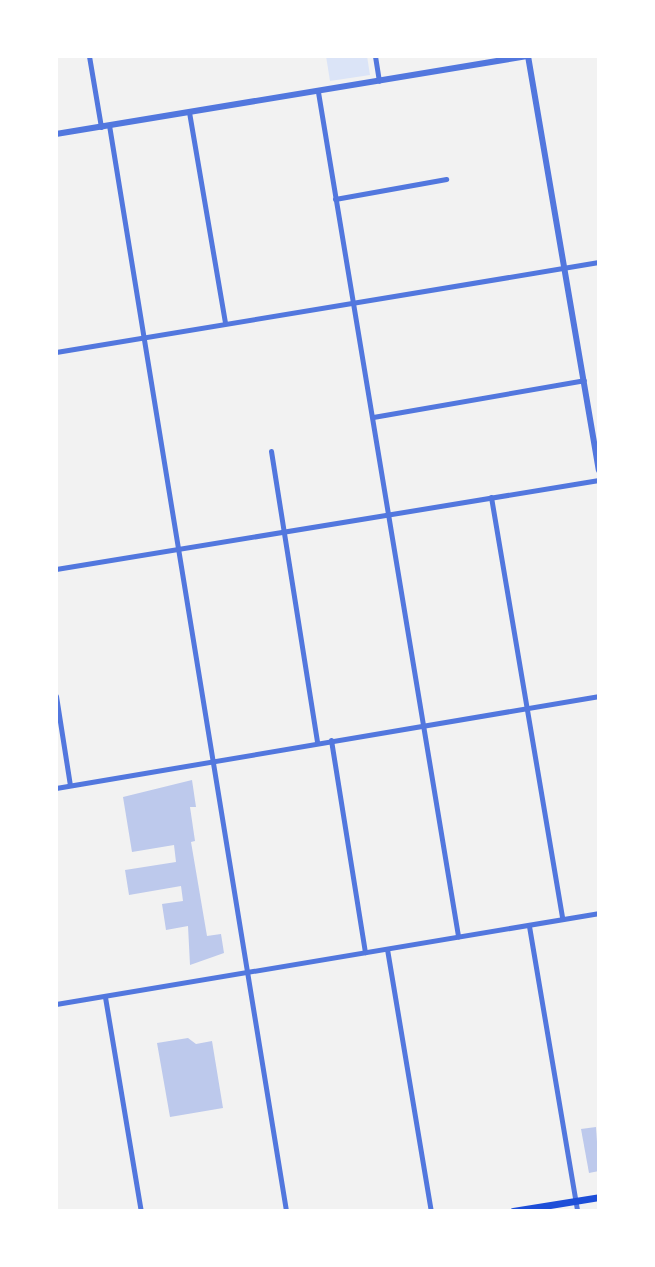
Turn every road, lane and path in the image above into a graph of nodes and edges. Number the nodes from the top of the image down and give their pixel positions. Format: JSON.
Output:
{"nodes":[{"id":1,"x":89,"y":56,"type":"edge"},
{"id":2,"x":375,"y":56,"type":"edge"},
{"id":3,"x":527,"y":56,"type":"edge"},
{"id":4,"x":379,"y":81,"type":"junction"},
{"id":5,"x":318,"y":92,"type":"junction"},
{"id":6,"x":189,"y":112,"type":"junction"},
{"id":7,"x":109,"y":125,"type":"junction"},
{"id":8,"x":101,"y":127,"type":"junction"},
{"id":9,"x":56,"y":134,"type":"edge"},
{"id":10,"x":446,"y":179,"type":"dead end"},
{"id":11,"x":335,"y":199,"type":"junction"},
{"id":12,"x":599,"y":262,"type":"edge"},
{"id":13,"x":565,"y":268,"type":"junction"},
{"id":14,"x":353,"y":303,"type":"junction"},
{"id":15,"x":225,"y":323,"type":"junction"},
{"id":16,"x":146,"y":337,"type":"junction"},
{"id":17,"x":56,"y":352,"type":"edge"},
{"id":18,"x":584,"y":380,"type":"junction"},
{"id":19,"x":373,"y":417,"type":"junction"},
{"id":20,"x":271,"y":451,"type":"dead end"},
{"id":21,"x":599,"y":470,"type":"edge"},
{"id":22,"x":599,"y":480,"type":"edge"},
{"id":23,"x":491,"y":497,"type":"junction"},
{"id":24,"x":388,"y":514,"type":"junction"},
{"id":25,"x":283,"y":532,"type":"junction"},
{"id":26,"x":180,"y":548,"type":"junction"},
{"id":27,"x":56,"y":569,"type":"edge"},
{"id":28,"x":56,"y":696,"type":"edge"},
{"id":29,"x":599,"y":696,"type":"edge"},
{"id":30,"x":527,"y":708,"type":"junction"},
{"id":31,"x":424,"y":726,"type":"junction"},
{"id":32,"x":331,"y":740,"type":"junction"},
{"id":33,"x":317,"y":742,"type":"junction"},
{"id":34,"x":214,"y":759,"type":"junction"},
{"id":35,"x":70,"y":785,"type":"junction"},
{"id":36,"x":56,"y":788,"type":"edge"},
{"id":37,"x":599,"y":913,"type":"edge"},
{"id":38,"x":562,"y":919,"type":"junction"},
{"id":39,"x":529,"y":926,"type":"junction"},
{"id":40,"x":458,"y":936,"type":"junction"},
{"id":41,"x":387,"y":949,"type":"junction"},
{"id":42,"x":365,"y":952,"type":"junction"},
{"id":43,"x":246,"y":973,"type":"junction"},
{"id":44,"x":105,"y":997,"type":"junction"},
{"id":45,"x":56,"y":1004,"type":"edge"},
{"id":46,"x":599,"y":1197,"type":"edge"},
{"id":47,"x":575,"y":1201,"type":"junction"},
{"id":48,"x":141,"y":1211,"type":"edge"},
{"id":49,"x":286,"y":1211,"type":"edge"},
{"id":50,"x":431,"y":1211,"type":"edge"},
{"id":51,"x":513,"y":1211,"type":"edge"},
{"id":52,"x":577,"y":1211,"type":"edge"}],
"edges":[{"from":1,"to":8,"type":"street"},
{"from":2,"to":4,"type":"street"},
{"from":3,"to":4,"type":"street"},
{"from":3,"to":13,"type":"street"},
{"from":4,"to":5,"type":"street"},
{"from":5,"to":6,"type":"street"},
{"from":5,"to":11,"type":"street"},
{"from":6,"to":7,"type":"street"},
{"from":6,"to":15,"type":"street"},
{"from":7,"to":8,"type":"street"},
{"from":7,"to":16,"type":"street"},
{"from":8,"to":9,"type":"street"},
{"from":10,"to":11,"type":"street"},
{"from":11,"to":14,"type":"street"},
{"from":12,"to":13,"type":"street"},
{"from":13,"to":14,"type":"street"},
{"from":13,"to":18,"type":"street"},
{"from":14,"to":15,"type":"street"},
{"from":14,"to":19,"type":"street"},
{"from":15,"to":16,"type":"street"},
{"from":16,"to":17,"type":"street"},
{"from":16,"to":26,"type":"street"},
{"from":18,"to":19,"type":"street"},
{"from":18,"to":21,"type":"street"},
{"from":19,"to":24,"type":"street"},
{"from":20,"to":25,"type":"street"},
{"from":22,"to":23,"type":"street"},
{"from":23,"to":24,"type":"street"},
{"from":23,"to":30,"type":"street"},
{"from":24,"to":25,"type":"street"},
{"from":24,"to":31,"type":"street"},
{"from":25,"to":26,"type":"street"},
{"from":25,"to":33,"type":"street"},
{"from":26,"to":27,"type":"street"},
{"from":26,"to":34,"type":"street"},
{"from":28,"to":35,"type":"street"},
{"from":29,"to":30,"type":"street"},
{"from":30,"to":31,"type":"street"},
{"from":30,"to":38,"type":"street"},
{"from":31,"to":32,"type":"street"},
{"from":31,"to":40,"type":"street"},
{"from":32,"to":33,"type":"street"},
{"from":32,"to":42,"type":"street"},
{"from":33,"to":34,"type":"street"},
{"from":34,"to":35,"type":"street"},
{"from":34,"to":43,"type":"street"},
{"from":35,"to":36,"type":"street"},
{"from":37,"to":38,"type":"street"},
{"from":38,"to":39,"type":"street"},
{"from":39,"to":40,"type":"street"},
{"from":39,"to":47,"type":"street"},
{"from":40,"to":41,"type":"street"},
{"from":41,"to":42,"type":"street"},
{"from":41,"to":50,"type":"street"},
{"from":42,"to":43,"type":"street"},
{"from":43,"to":44,"type":"street"},
{"from":43,"to":49,"type":"street"},
{"from":44,"to":45,"type":"street"},
{"from":44,"to":48,"type":"street"},
{"from":46,"to":47,"type":"main road"},
{"from":47,"to":51,"type":"main road"},
{"from":47,"to":52,"type":"street"}]}
